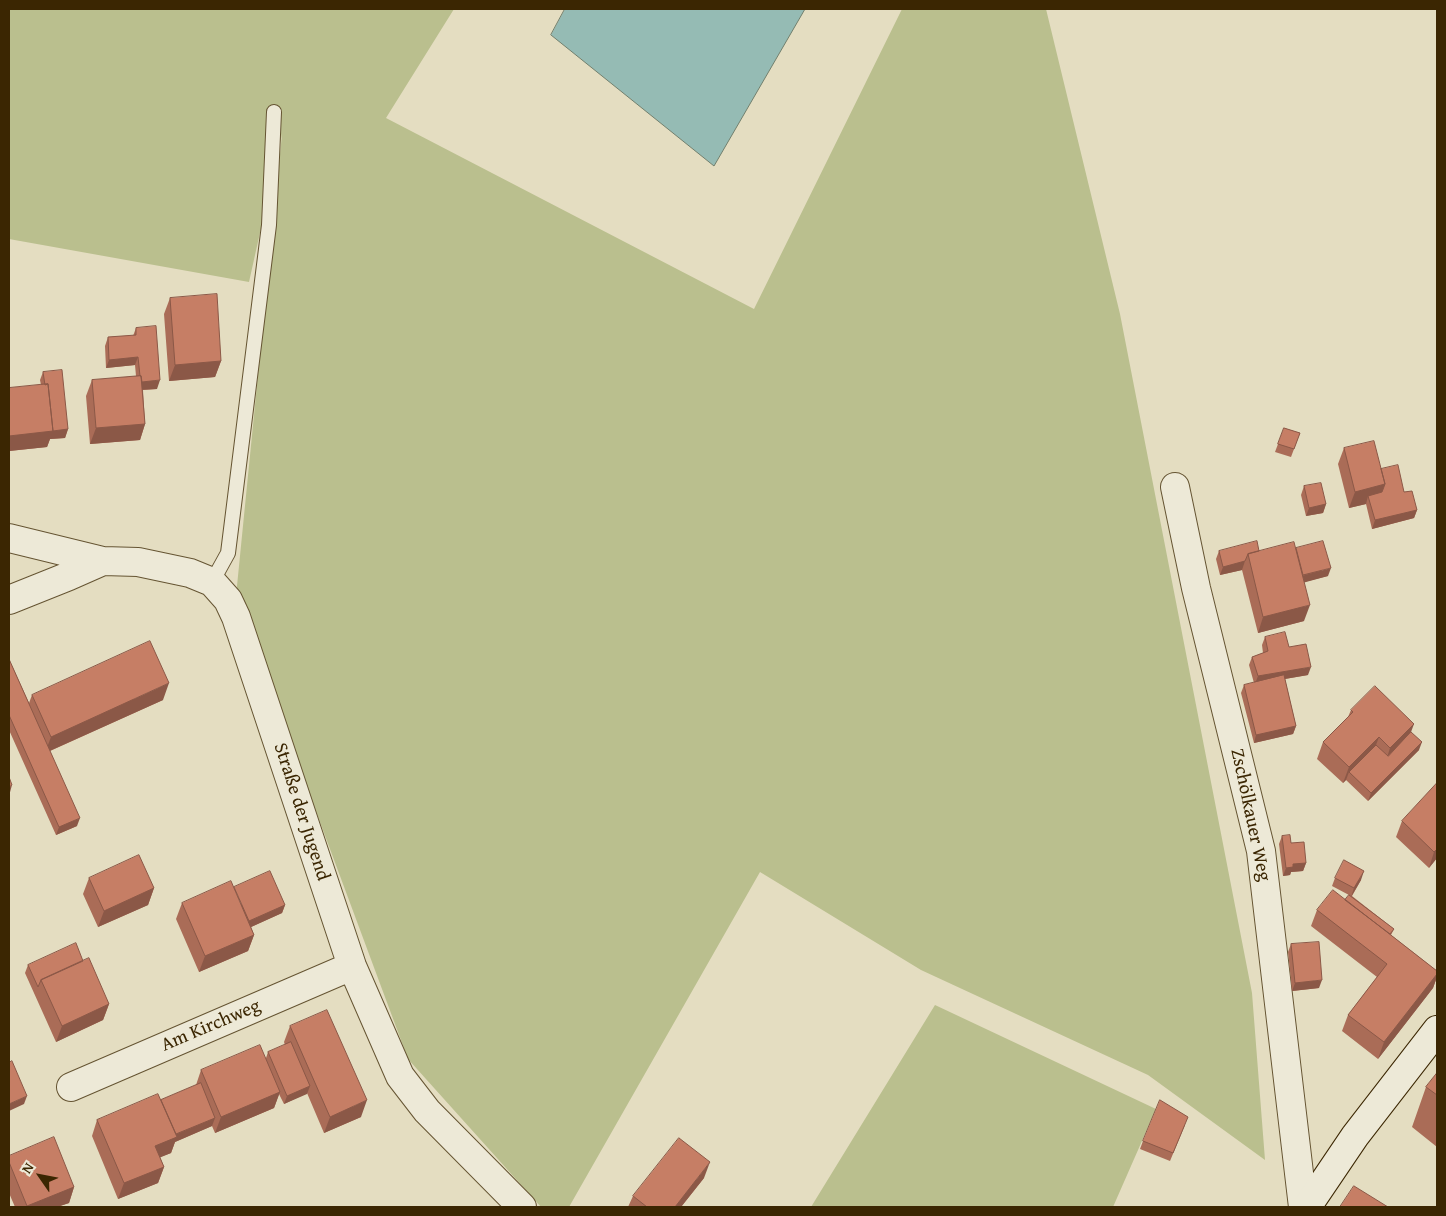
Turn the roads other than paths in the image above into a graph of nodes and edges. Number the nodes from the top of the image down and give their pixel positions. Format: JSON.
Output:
{"nodes":[{"id":1,"x":274,"y":112,"type":"dead end"},
{"id":2,"x":1175,"y":487,"type":"dead end"},
{"id":3,"x":9,"y":538,"type":"edge"},
{"id":4,"x":103,"y":561,"type":"junction"},
{"id":5,"x":212,"y":582,"type":"junction"},
{"id":6,"x":9,"y":600,"type":"edge"},
{"id":7,"x":352,"y":966,"type":"junction"},
{"id":8,"x":1437,"y":1030,"type":"edge"},
{"id":9,"x":71,"y":1086,"type":"dead end"},
{"id":10,"x":522,"y":1207,"type":"edge"},
{"id":11,"x":1302,"y":1207,"type":"edge"},
{"id":12,"x":1306,"y":1207,"type":"edge"}],
"edges":[{"from":1,"to":5,"type":"lane"},
{"from":2,"to":11,"type":"street","name":"Zschölkauer Weg"},
{"from":3,"to":4,"type":"street"},
{"from":4,"to":5,"type":"street","name":"Straße der Jugend"},
{"from":4,"to":6,"type":"street","name":"Straße der Jugend"},
{"from":5,"to":7,"type":"street","name":"Straße der Jugend"},
{"from":7,"to":9,"type":"street","name":"Am Kirchweg"},
{"from":7,"to":10,"type":"street","name":"Straße der Jugend"},
{"from":8,"to":12,"type":"street"}]}
